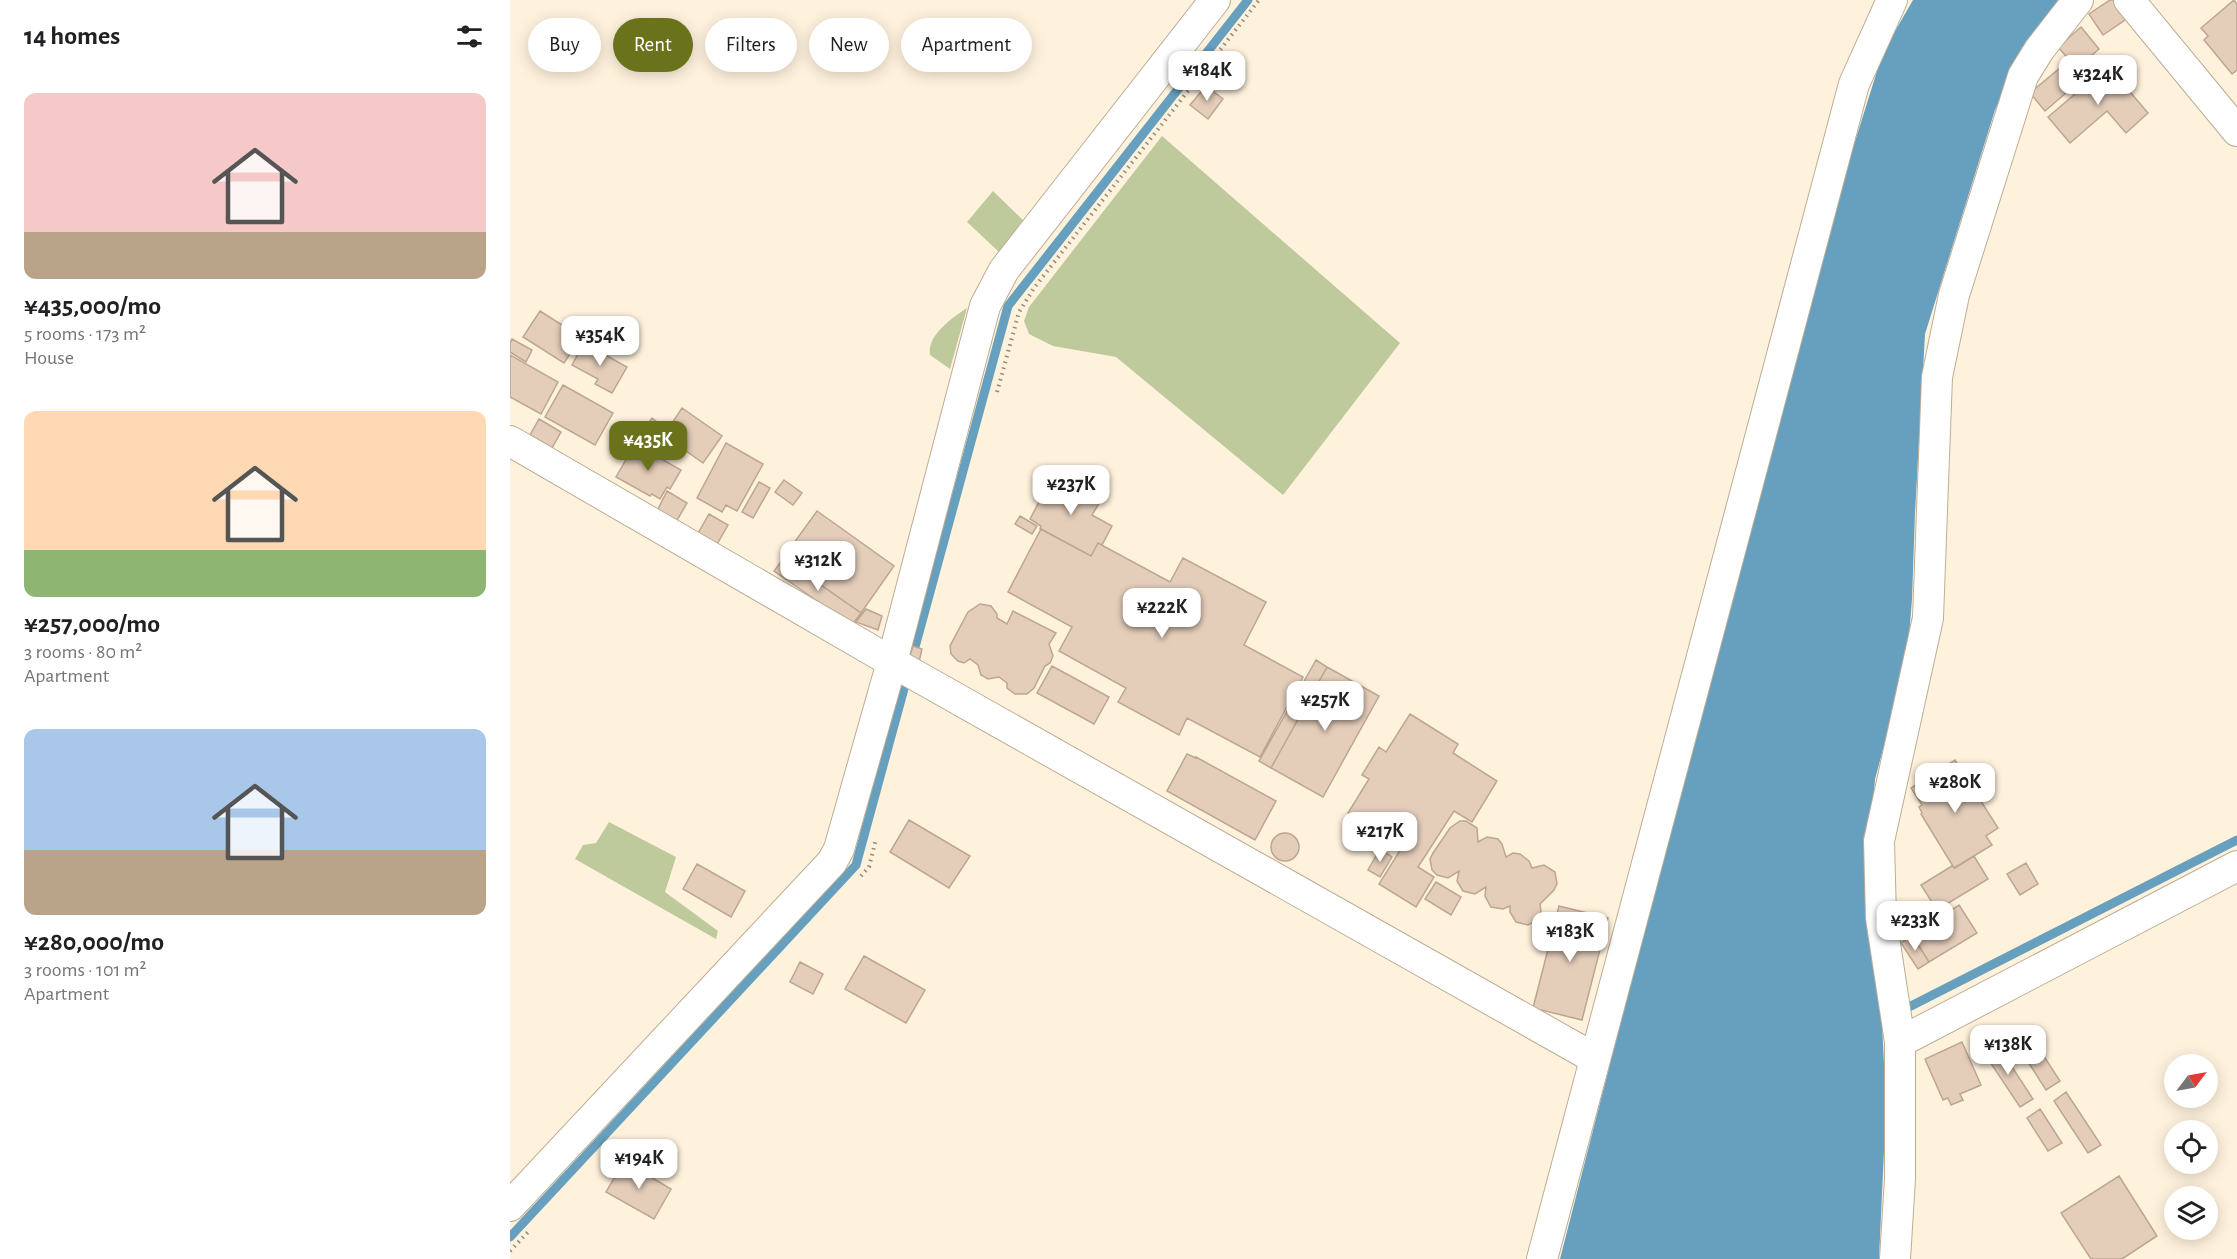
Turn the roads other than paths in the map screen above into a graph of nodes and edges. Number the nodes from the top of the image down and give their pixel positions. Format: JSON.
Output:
{"nodes":[{"id":1,"x":1215,"y":0,"type":"edge"},
{"id":2,"x":1892,"y":0,"type":"edge"},
{"id":3,"x":2078,"y":0,"type":"edge"},
{"id":4,"x":2129,"y":0,"type":"edge"},
{"id":5,"x":2237,"y":131,"type":"edge"},
{"id":6,"x":510,"y":441,"type":"edge"},
{"id":7,"x":904,"y":668,"type":"junction"},
{"id":8,"x":2237,"y":866,"type":"edge"},
{"id":9,"x":1900,"y":1042,"type":"junction"},
{"id":10,"x":1594,"y":1058,"type":"junction"},
{"id":11,"x":510,"y":1206,"type":"edge"},
{"id":12,"x":1542,"y":1259,"type":"edge"},
{"id":13,"x":1895,"y":1259,"type":"edge"}],
"edges":[{"from":1,"to":7,"type":"street"},
{"from":2,"to":10,"type":"street"},
{"from":3,"to":9,"type":"street"},
{"from":4,"to":5,"type":"street"},
{"from":6,"to":7,"type":"street"},
{"from":7,"to":10,"type":"street"},
{"from":7,"to":11,"type":"street"},
{"from":8,"to":9,"type":"street"},
{"from":9,"to":13,"type":"street"},
{"from":10,"to":12,"type":"street"}]}
